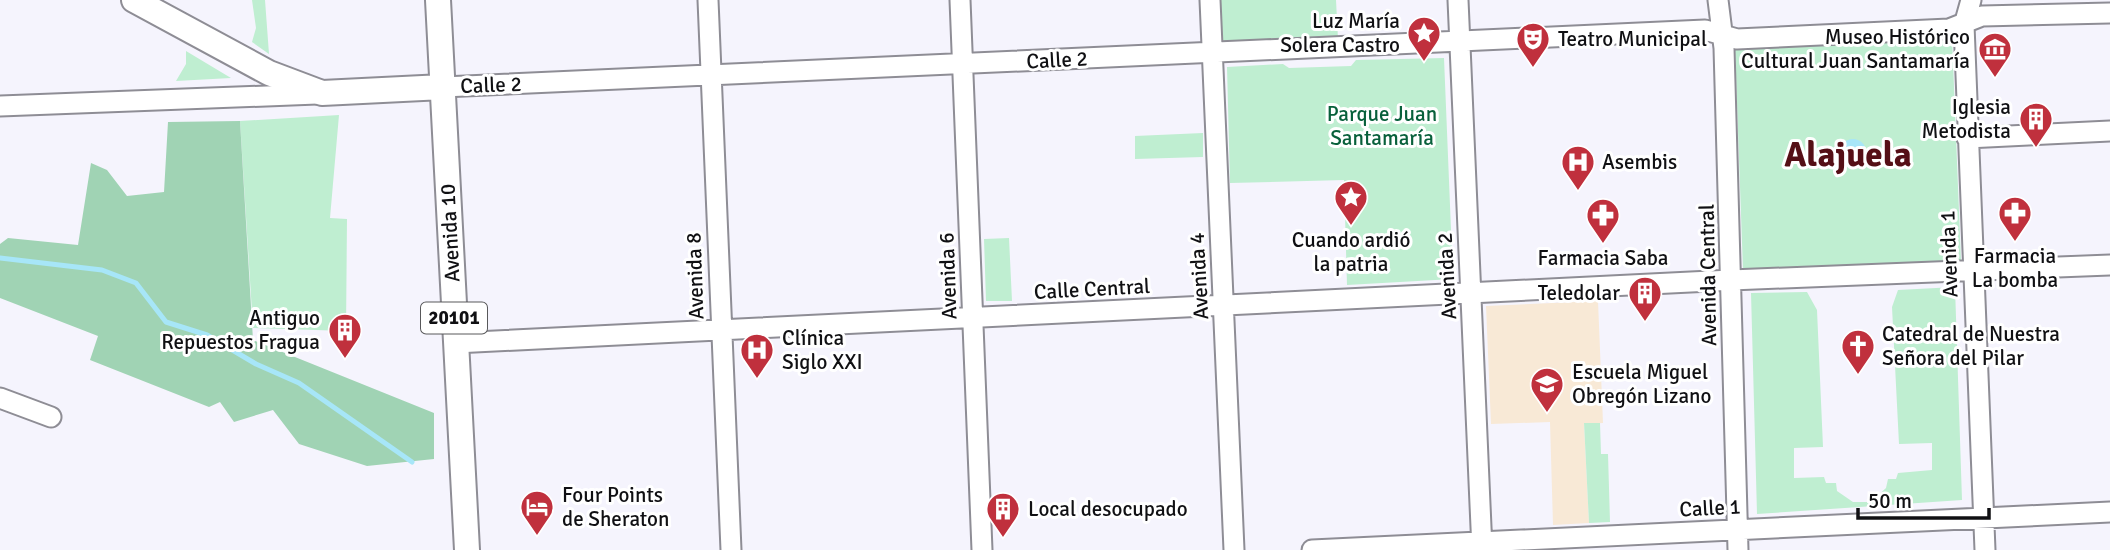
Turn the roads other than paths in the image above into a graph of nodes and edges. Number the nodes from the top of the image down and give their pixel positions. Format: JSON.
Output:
{"nodes":[{"id":1,"x":134,"y":0,"type":"edge"},
{"id":2,"x":438,"y":0,"type":"edge"},
{"id":3,"x":708,"y":0,"type":"edge"},
{"id":4,"x":960,"y":0,"type":"edge"},
{"id":5,"x":1210,"y":0,"type":"edge"},
{"id":6,"x":1458,"y":0,"type":"edge"},
{"id":7,"x":1718,"y":0,"type":"edge"},
{"id":8,"x":1971,"y":0,"type":"edge"},
{"id":9,"x":2110,"y":13,"type":"edge"},
{"id":10,"x":1964,"y":25,"type":"junction"},
{"id":11,"x":1722,"y":35,"type":"junction"},
{"id":12,"x":1459,"y":43,"type":"junction"},
{"id":13,"x":1212,"y":53,"type":"junction"},
{"id":14,"x":962,"y":64,"type":"junction"},
{"id":15,"x":711,"y":75,"type":"junction"},
{"id":16,"x":443,"y":87,"type":"junction"},
{"id":17,"x":322,"y":93,"type":"junction"},
{"id":18,"x":0,"y":106,"type":"edge"},
{"id":19,"x":2110,"y":131,"type":"edge"},
{"id":20,"x":1968,"y":138,"type":"junction"},
{"id":21,"x":2110,"y":265,"type":"edge"},
{"id":22,"x":1972,"y":272,"type":"junction"},
{"id":23,"x":1731,"y":280,"type":"junction"},
{"id":24,"x":1471,"y":294,"type":"junction"},
{"id":25,"x":1223,"y":306,"type":"junction"},
{"id":26,"x":972,"y":318,"type":"junction"},
{"id":27,"x":719,"y":330,"type":"junction"},
{"id":28,"x":455,"y":343,"type":"junction"},
{"id":29,"x":0,"y":398,"type":"edge"},
{"id":30,"x":51,"y":417,"type":"dead end"},
{"id":31,"x":2110,"y":512,"type":"edge"},
{"id":32,"x":1984,"y":518,"type":"junction"},
{"id":33,"x":1737,"y":529,"type":"junction"},
{"id":34,"x":1481,"y":546,"type":"edge"},
{"id":35,"x":467,"y":550,"type":"edge"},
{"id":36,"x":731,"y":550,"type":"edge"},
{"id":37,"x":982,"y":550,"type":"edge"},
{"id":38,"x":1234,"y":550,"type":"edge"},
{"id":39,"x":1312,"y":550,"type":"edge"},
{"id":40,"x":1738,"y":550,"type":"edge"},
{"id":41,"x":1985,"y":550,"type":"edge"}],
"edges":[{"from":1,"to":17,"type":"main road"},
{"from":2,"to":16,"type":"main road","name":"Avenida 10","number":"20101"},
{"from":3,"to":15,"type":"street","name":"Avenida 8"},
{"from":4,"to":14,"type":"street","name":"Avenida 6"},
{"from":5,"to":13,"type":"street","name":"Avenida 4"},
{"from":6,"to":12,"type":"street","name":"Avenida 2"},
{"from":7,"to":11,"type":"street","name":"Avenida Central"},
{"from":8,"to":10,"type":"street","name":"Avenida 1"},
{"from":9,"to":10,"type":"street","name":"Calle 2"},
{"from":10,"to":11,"type":"street","name":"Calle 2"},
{"from":10,"to":20,"type":"street","name":"Avenida 1"},
{"from":11,"to":12,"type":"street","name":"Calle 2"},
{"from":11,"to":23,"type":"street","name":"Avenida Central"},
{"from":12,"to":13,"type":"street","name":"Calle 2"},
{"from":12,"to":24,"type":"street","name":"Avenida 2"},
{"from":13,"to":14,"type":"street","name":"Calle 2"},
{"from":13,"to":25,"type":"street","name":"Avenida 4"},
{"from":14,"to":15,"type":"street","name":"Calle 2"},
{"from":14,"to":26,"type":"street","name":"Avenida 6"},
{"from":15,"to":16,"type":"street","name":"Calle 2"},
{"from":15,"to":27,"type":"street","name":"Avenida 8"},
{"from":16,"to":17,"type":"main road","name":"Calle 2"},
{"from":16,"to":28,"type":"main road","name":"Avenida 10","number":"20101"},
{"from":17,"to":18,"type":"street","name":"Calle 2"},
{"from":19,"to":20,"type":"street"},
{"from":20,"to":22,"type":"street","name":"Avenida 1"},
{"from":21,"to":22,"type":"street"},
{"from":22,"to":23,"type":"street","name":"Calle Central"},
{"from":22,"to":32,"type":"street","name":"Avenida 1"},
{"from":23,"to":24,"type":"street","name":"Calle Central"},
{"from":23,"to":33,"type":"street","name":"Avenida Central"},
{"from":24,"to":25,"type":"street","name":"Calle Central"},
{"from":24,"to":34,"type":"street","name":"Avenida 2"},
{"from":25,"to":26,"type":"street","name":"Calle Central"},
{"from":25,"to":38,"type":"street","name":"Avenida 4"},
{"from":26,"to":27,"type":"street","name":"Calle Central"},
{"from":26,"to":37,"type":"street","name":"Avenida 6"},
{"from":27,"to":28,"type":"street","name":"Calle Central"},
{"from":27,"to":36,"type":"street","name":"Avenida 8"},
{"from":28,"to":35,"type":"main road","name":"Avenida 10","number":"20101"},
{"from":29,"to":30,"type":"street"},
{"from":31,"to":32,"type":"street","name":"Calle 1"},
{"from":32,"to":33,"type":"street","name":"Calle 1"},
{"from":32,"to":41,"type":"street","name":"Avenida 1"},
{"from":33,"to":34,"type":"street","name":"Calle 1"},
{"from":33,"to":40,"type":"street","name":"Avenida Central"},
{"from":34,"to":39,"type":"street","name":"Calle 1"}]}
